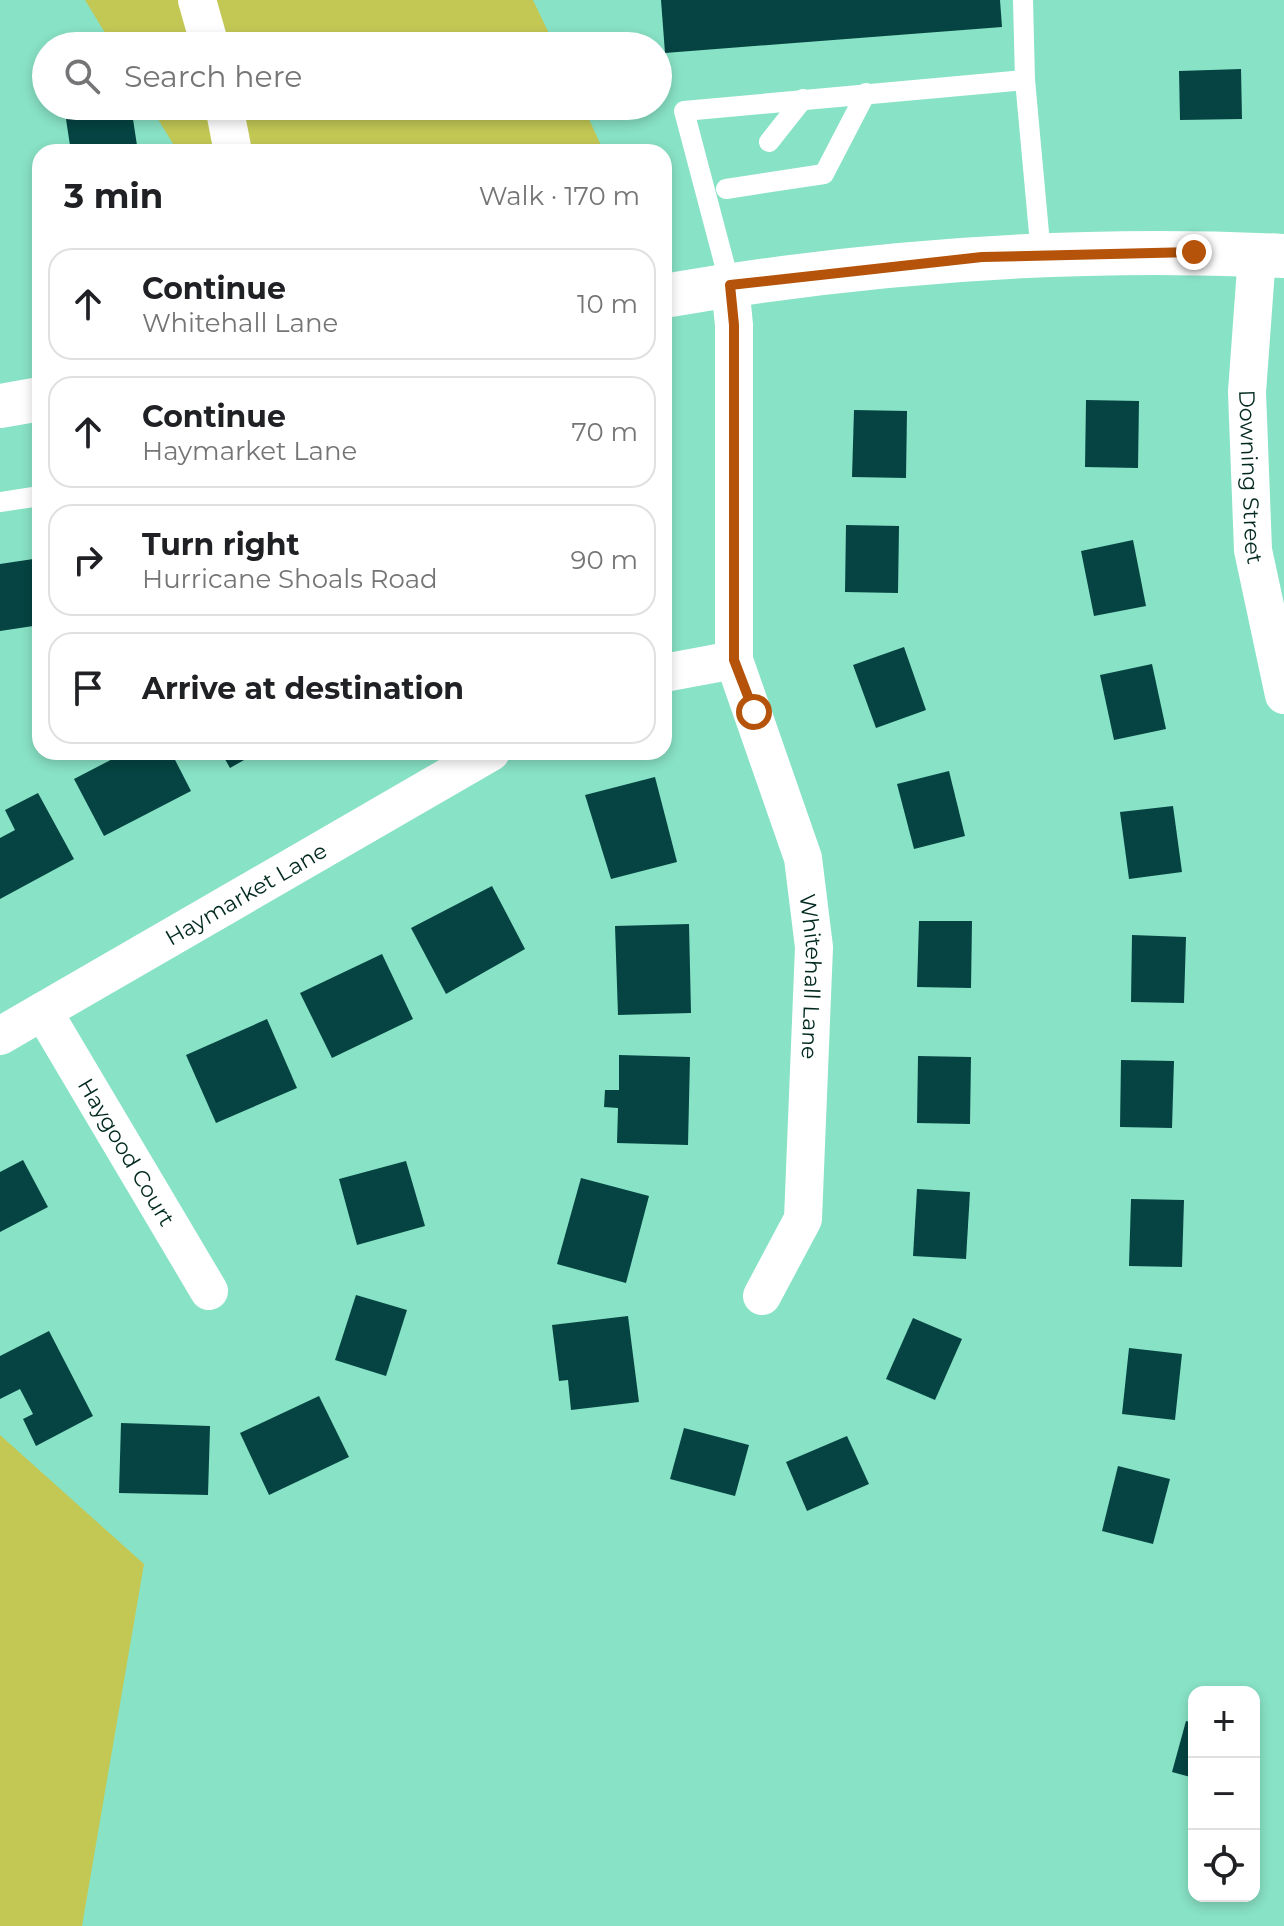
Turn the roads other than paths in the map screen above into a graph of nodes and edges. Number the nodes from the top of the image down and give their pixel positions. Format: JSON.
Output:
{"nodes":[{"id":1,"x":197,"y":0,"type":"edge"},
{"id":2,"x":1023,"y":0,"type":"edge"},
{"id":3,"x":206,"y":32,"type":"edge"},
{"id":4,"x":1025,"y":80,"type":"junction"},
{"id":5,"x":866,"y":93,"type":"junction"},
{"id":6,"x":803,"y":99,"type":"junction"},
{"id":7,"x":227,"y":120,"type":"edge"},
{"id":8,"x":769,"y":142,"type":"dead end"},
{"id":9,"x":231,"y":144,"type":"edge"},
{"id":10,"x":743,"y":170,"type":"dead end"},
{"id":11,"x":726,"y":189,"type":"junction"},
{"id":12,"x":710,"y":210,"type":"junction"},
{"id":13,"x":1041,"y":255,"type":"junction"},
{"id":14,"x":1270,"y":256,"type":"edge"},
{"id":15,"x":730,"y":285,"type":"junction"},
{"id":16,"x":672,"y":295,"type":"edge"},
{"id":17,"x":32,"y":400,"type":"edge"},
{"id":18,"x":0,"y":406,"type":"edge"},
{"id":19,"x":32,"y":497,"type":"edge"},
{"id":20,"x":0,"y":502,"type":"edge"},
{"id":21,"x":734,"y":660,"type":"junction"},
{"id":22,"x":672,"y":672,"type":"edge"},
{"id":23,"x":1284,"y":695,"type":"edge"},
{"id":24,"x":477,"y":760,"type":"edge"},
{"id":25,"x":43,"y":1011,"type":"junction"},
{"id":26,"x":0,"y":1036,"type":"edge"},
{"id":27,"x":209,"y":1291,"type":"dead end"},
{"id":28,"x":762,"y":1296,"type":"dead end"}],
"edges":[{"from":1,"to":3,"type":"street"},
{"from":2,"to":4,"type":"lane"},
{"from":4,"to":5,"type":"lane"},
{"from":4,"to":13,"type":"lane"},
{"from":5,"to":6,"type":"lane"},
{"from":5,"to":11,"type":"lane"},
{"from":6,"to":8,"type":"lane"},
{"from":6,"to":12,"type":"lane"},
{"from":7,"to":9,"type":"street"},
{"from":10,"to":11,"type":"lane"},
{"from":11,"to":12,"type":"lane"},
{"from":12,"to":15,"type":"lane"},
{"from":13,"to":14,"type":"street"},
{"from":13,"to":15,"type":"street"},
{"from":14,"to":23,"type":"street","name":"Downing Street"},
{"from":15,"to":16,"type":"street"},
{"from":15,"to":21,"type":"street"},
{"from":17,"to":18,"type":"street"},
{"from":19,"to":20,"type":"lane"},
{"from":21,"to":22,"type":"street"},
{"from":21,"to":28,"type":"street","name":"Whitehall Lane"},
{"from":24,"to":25,"type":"street","name":"Haymarket Lane"},
{"from":25,"to":26,"type":"street","name":"Haymarket Lane"},
{"from":25,"to":27,"type":"street","name":"Haygood Court"}]}
